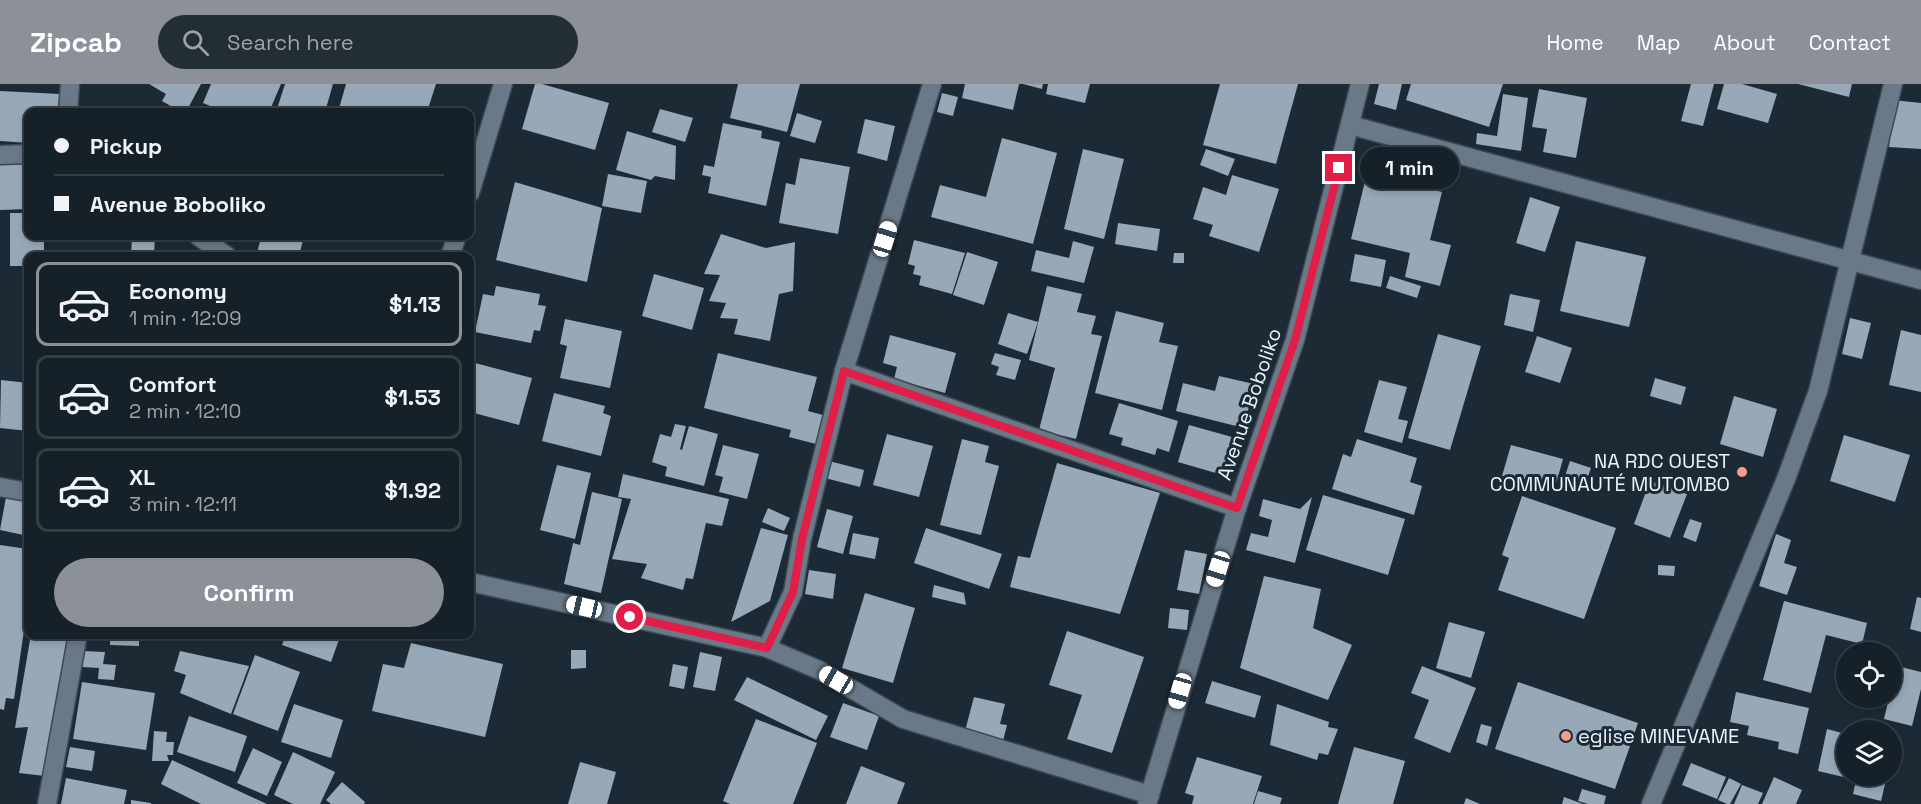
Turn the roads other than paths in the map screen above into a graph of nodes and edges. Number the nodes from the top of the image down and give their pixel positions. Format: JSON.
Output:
{"nodes":[{"id":1,"x":70,"y":84,"type":"edge"},
{"id":2,"x":503,"y":84,"type":"edge"},
{"id":3,"x":932,"y":84,"type":"edge"},
{"id":4,"x":1360,"y":84,"type":"edge"},
{"id":5,"x":1893,"y":84,"type":"edge"},
{"id":6,"x":68,"y":108,"type":"edge"},
{"id":7,"x":1350,"y":125,"type":"junction"},
{"id":8,"x":0,"y":154,"type":"edge"},
{"id":9,"x":24,"y":154,"type":"edge"},
{"id":10,"x":474,"y":181,"type":"edge"},
{"id":11,"x":204,"y":240,"type":"edge"},
{"id":12,"x":221,"y":252,"type":"edge"},
{"id":13,"x":1850,"y":261,"type":"junction"},
{"id":14,"x":1921,"y":280,"type":"edge"},
{"id":15,"x":844,"y":371,"type":"junction"},
{"id":16,"x":0,"y":487,"type":"edge"},
{"id":17,"x":24,"y":491,"type":"edge"},
{"id":18,"x":1237,"y":508,"type":"junction"},
{"id":19,"x":474,"y":583,"type":"edge"},
{"id":20,"x":77,"y":639,"type":"edge"},
{"id":21,"x":767,"y":648,"type":"junction"},
{"id":22,"x":1149,"y":800,"type":"edge"},
{"id":23,"x":47,"y":804,"type":"edge"},
{"id":24,"x":1651,"y":804,"type":"edge"}],
"edges":[{"from":1,"to":6,"type":"street"},
{"from":2,"to":10,"type":"street"},
{"from":3,"to":15,"type":"street"},
{"from":4,"to":7,"type":"street","name":"Avenue Boboliko"},
{"from":5,"to":13,"type":"street"},
{"from":7,"to":13,"type":"street"},
{"from":7,"to":18,"type":"street","name":"Avenue Boboliko"},
{"from":8,"to":9,"type":"street"},
{"from":11,"to":12,"type":"street"},
{"from":13,"to":14,"type":"street"},
{"from":13,"to":24,"type":"street"},
{"from":15,"to":18,"type":"street"},
{"from":15,"to":21,"type":"street"},
{"from":16,"to":17,"type":"street"},
{"from":18,"to":22,"type":"street","name":"Avenue Boboliko"},
{"from":19,"to":21,"type":"street"},
{"from":20,"to":23,"type":"street"},
{"from":21,"to":22,"type":"street"}]}
